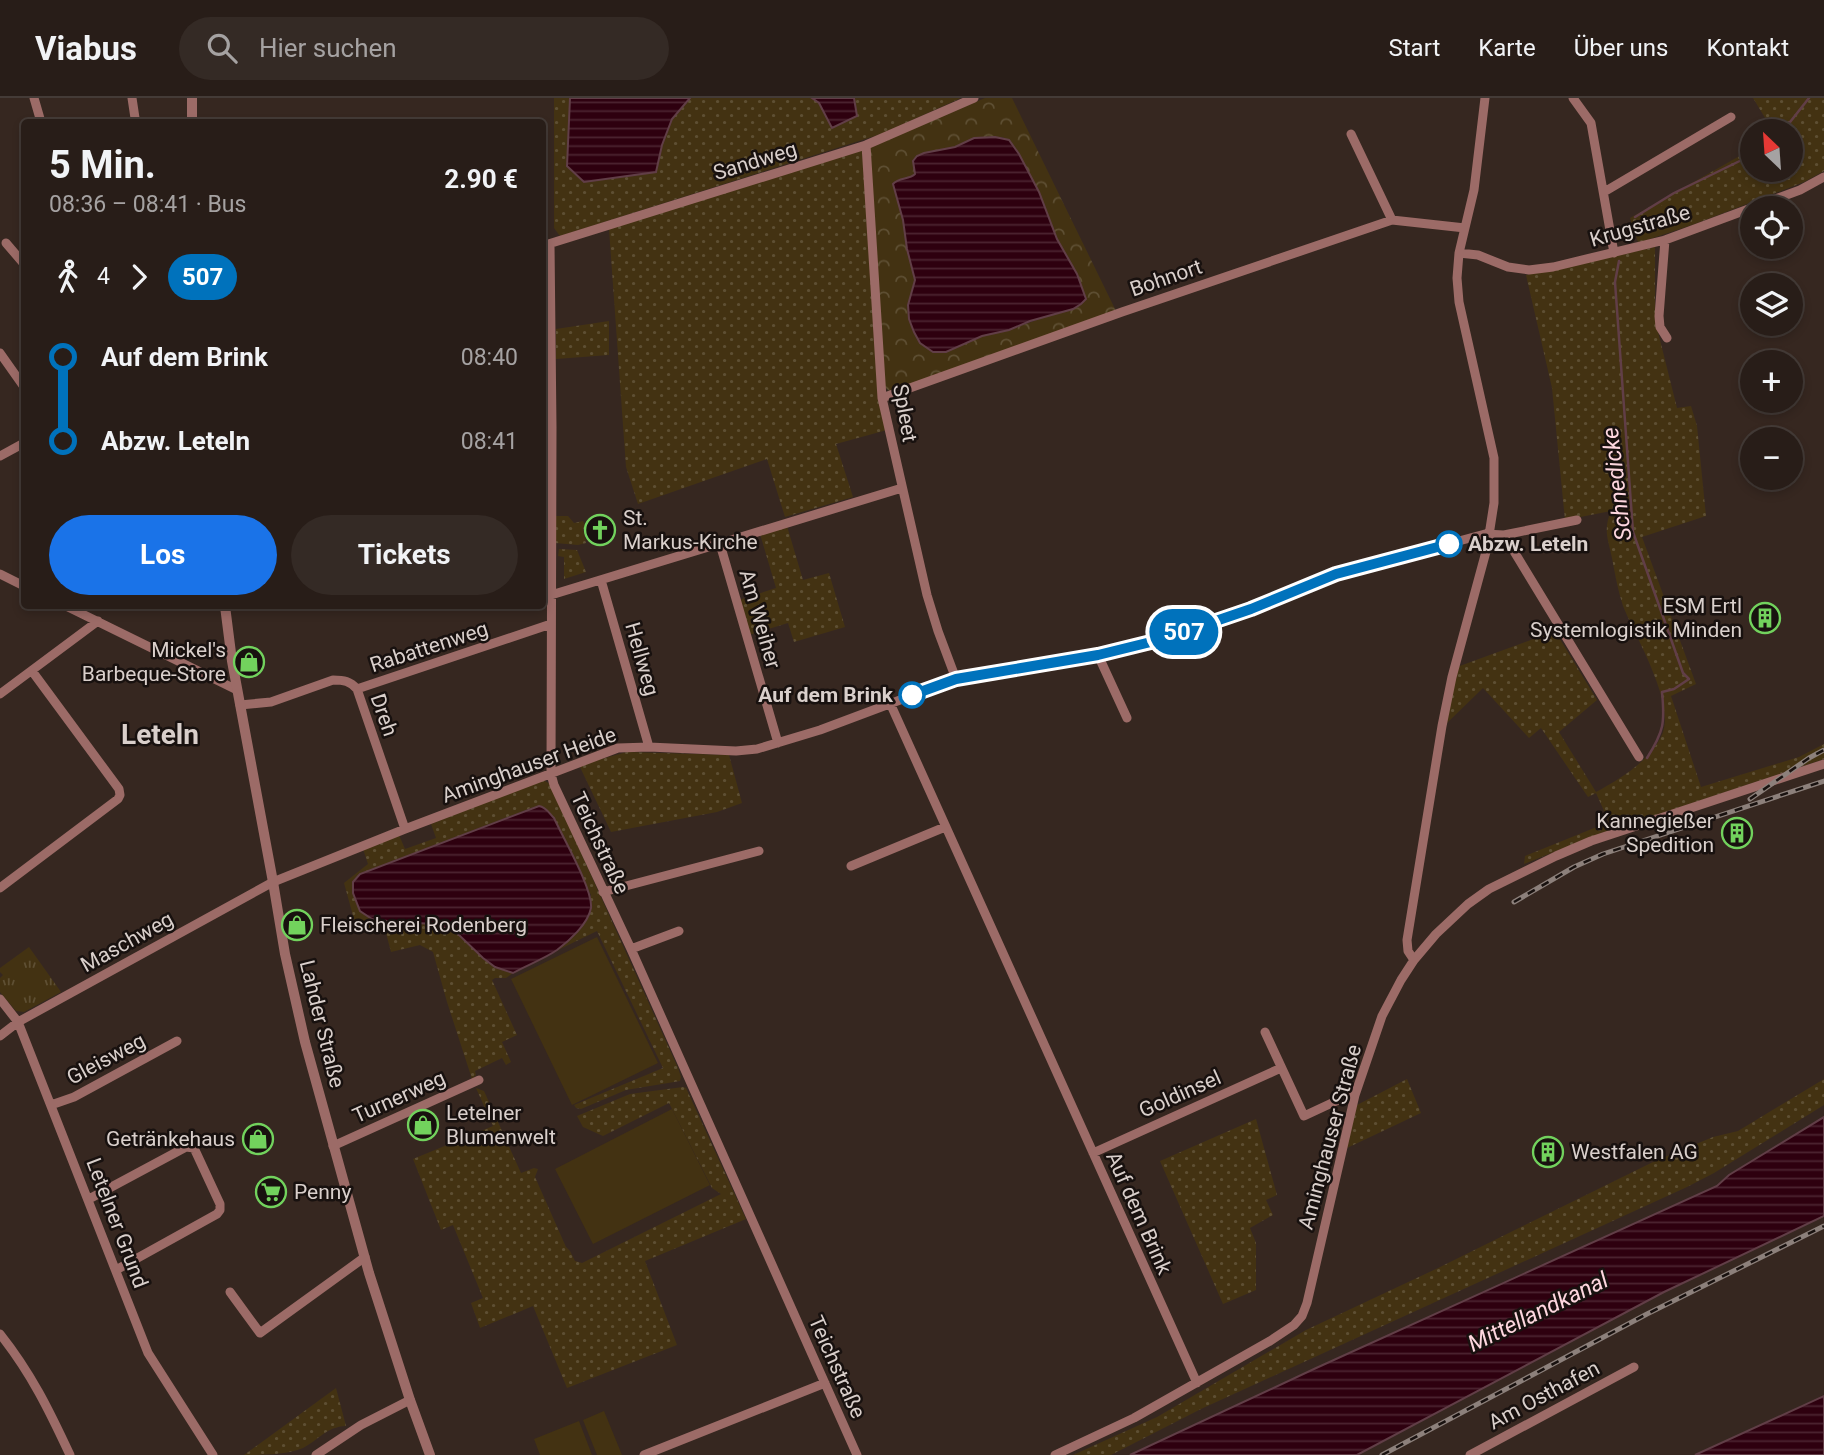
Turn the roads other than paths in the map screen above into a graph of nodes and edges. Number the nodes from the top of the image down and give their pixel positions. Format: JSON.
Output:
{"nodes":[{"id":1,"x":34,"y":98,"type":"edge"},
{"id":2,"x":132,"y":98,"type":"edge"},
{"id":3,"x":192,"y":98,"type":"edge"},
{"id":4,"x":974,"y":98,"type":"edge"},
{"id":5,"x":1485,"y":98,"type":"edge"},
{"id":6,"x":1573,"y":98,"type":"edge"},
{"id":7,"x":1731,"y":117,"type":"dead end"},
{"id":8,"x":135,"y":118,"type":"dead end"},
{"id":9,"x":40,"y":119,"type":"edge"},
{"id":10,"x":192,"y":119,"type":"edge"},
{"id":11,"x":1351,"y":134,"type":"dead end"},
{"id":12,"x":866,"y":145,"type":"junction"},
{"id":13,"x":1824,"y":177,"type":"edge"},
{"id":14,"x":1604,"y":192,"type":"junction"},
{"id":15,"x":1392,"y":220,"type":"junction"},
{"id":16,"x":1465,"y":229,"type":"junction"},
{"id":17,"x":1665,"y":240,"type":"junction"},
{"id":18,"x":6,"y":243,"type":"dead end"},
{"id":19,"x":546,"y":245,"type":"edge"},
{"id":20,"x":1459,"y":253,"type":"junction"},
{"id":21,"x":1614,"y":253,"type":"junction"},
{"id":22,"x":21,"y":260,"type":"edge"},
{"id":23,"x":546,"y":332,"type":"edge"},
{"id":24,"x":1667,"y":338,"type":"dead end"},
{"id":25,"x":0,"y":353,"type":"edge"},
{"id":26,"x":21,"y":383,"type":"edge"},
{"id":27,"x":883,"y":398,"type":"junction"},
{"id":28,"x":547,"y":429,"type":"edge"},
{"id":29,"x":21,"y":445,"type":"edge"},
{"id":30,"x":0,"y":456,"type":"edge"},
{"id":31,"x":902,"y":488,"type":"junction"},
{"id":32,"x":1577,"y":520,"type":"dead end"},
{"id":33,"x":547,"y":527,"type":"edge"},
{"id":34,"x":1490,"y":534,"type":"junction"},
{"id":35,"x":1504,"y":535,"type":"junction"},
{"id":36,"x":720,"y":544,"type":"junction"},
{"id":37,"x":0,"y":574,"type":"edge"},
{"id":38,"x":601,"y":580,"type":"junction"},
{"id":39,"x":21,"y":584,"type":"edge"},
{"id":40,"x":551,"y":595,"type":"junction"},
{"id":41,"x":72,"y":609,"type":"edge"},
{"id":42,"x":225,"y":609,"type":"edge"},
{"id":43,"x":98,"y":621,"type":"junction"},
{"id":44,"x":551,"y":624,"type":"junction"},
{"id":45,"x":1098,"y":655,"type":"junction"},
{"id":46,"x":32,"y":671,"type":"junction"},
{"id":47,"x":956,"y":679,"type":"junction"},
{"id":48,"x":357,"y":689,"type":"junction"},
{"id":49,"x":237,"y":690,"type":"junction"},
{"id":50,"x":0,"y":694,"type":"edge"},
{"id":51,"x":890,"y":703,"type":"junction"},
{"id":52,"x":240,"y":705,"type":"junction"},
{"id":53,"x":1127,"y":718,"type":"dead end"},
{"id":54,"x":778,"y":743,"type":"junction"},
{"id":55,"x":649,"y":747,"type":"junction"},
{"id":56,"x":1639,"y":757,"type":"dead end"},
{"id":57,"x":1824,"y":764,"type":"edge"},
{"id":58,"x":551,"y":774,"type":"junction"},
{"id":59,"x":945,"y":827,"type":"junction"},
{"id":60,"x":405,"y":829,"type":"junction"},
{"id":61,"x":759,"y":851,"type":"dead end"},
{"id":62,"x":851,"y":866,"type":"dead end"},
{"id":63,"x":273,"y":881,"type":"junction"},
{"id":64,"x":0,"y":888,"type":"edge"},
{"id":65,"x":603,"y":892,"type":"junction"},
{"id":66,"x":679,"y":931,"type":"dead end"},
{"id":67,"x":631,"y":949,"type":"junction"},
{"id":68,"x":1414,"y":960,"type":"junction"},
{"id":69,"x":0,"y":999,"type":"edge"},
{"id":70,"x":18,"y":1022,"type":"junction"},
{"id":71,"x":1265,"y":1032,"type":"dead end"},
{"id":72,"x":0,"y":1036,"type":"edge"},
{"id":73,"x":177,"y":1041,"type":"dead end"},
{"id":74,"x":1281,"y":1068,"type":"junction"},
{"id":75,"x":479,"y":1080,"type":"dead end"},
{"id":76,"x":1355,"y":1095,"type":"junction"},
{"id":77,"x":51,"y":1105,"type":"junction"},
{"id":78,"x":333,"y":1146,"type":"junction"},
{"id":79,"x":1093,"y":1153,"type":"junction"},
{"id":80,"x":89,"y":1199,"type":"junction"},
{"id":81,"x":365,"y":1257,"type":"junction"},
{"id":82,"x":116,"y":1270,"type":"junction"},
{"id":83,"x":230,"y":1292,"type":"dead end"},
{"id":84,"x":1,"y":1337,"type":"edge"},
{"id":85,"x":1634,"y":1367,"type":"dead end"},
{"id":86,"x":825,"y":1383,"type":"junction"},
{"id":87,"x":1197,"y":1383,"type":"junction"},
{"id":88,"x":410,"y":1400,"type":"junction"},
{"id":89,"x":70,"y":1455,"type":"edge"},
{"id":90,"x":213,"y":1455,"type":"edge"},
{"id":91,"x":316,"y":1455,"type":"edge"},
{"id":92,"x":430,"y":1455,"type":"edge"},
{"id":93,"x":644,"y":1455,"type":"edge"},
{"id":94,"x":857,"y":1455,"type":"edge"},
{"id":95,"x":1055,"y":1455,"type":"edge"},
{"id":96,"x":1470,"y":1455,"type":"edge"}],
"edges":[{"from":1,"to":9,"type":"street"},
{"from":2,"to":8,"type":"street"},
{"from":3,"to":10,"type":"street"},
{"from":4,"to":12,"type":"street","name":"Sandweg"},
{"from":5,"to":16,"type":"street"},
{"from":6,"to":14,"type":"street"},
{"from":7,"to":14,"type":"street"},
{"from":11,"to":15,"type":"street"},
{"from":12,"to":19,"type":"street","name":"Sandweg"},
{"from":12,"to":27,"type":"street","name":"Spleet"},
{"from":13,"to":17,"type":"street","name":"Krugstraße"},
{"from":14,"to":21,"type":"street"},
{"from":15,"to":16,"type":"street","name":"Bohnort"},
{"from":15,"to":27,"type":"street","name":"Bohnort"},
{"from":16,"to":20,"type":"street"},
{"from":17,"to":21,"type":"street","name":"Krugstraße"},
{"from":17,"to":24,"type":"street"},
{"from":18,"to":22,"type":"street"},
{"from":19,"to":23,"type":"street","name":"Teichstraße"},
{"from":20,"to":21,"type":"street","name":"Krugstraße"},
{"from":20,"to":34,"type":"street"},
{"from":23,"to":28,"type":"street","name":"Teichstraße"},
{"from":25,"to":26,"type":"street"},
{"from":27,"to":31,"type":"street","name":"Spleet"},
{"from":28,"to":33,"type":"street","name":"Teichstraße"},
{"from":29,"to":30,"type":"street"},
{"from":31,"to":36,"type":"street"},
{"from":31,"to":47,"type":"street","name":"Spleet"},
{"from":32,"to":35,"type":"street","name":"Aminghauser Heide"},
{"from":33,"to":40,"type":"street","name":"Teichstraße"},
{"from":34,"to":35,"type":"street","name":"Aminghauser Heide"},
{"from":34,"to":45,"type":"street","name":"Aminghauser Heide"},
{"from":34,"to":68,"type":"street"},
{"from":35,"to":56,"type":"street"},
{"from":36,"to":38,"type":"street"},
{"from":36,"to":54,"type":"street","name":"Am Weiher"},
{"from":37,"to":39,"type":"street"},
{"from":38,"to":40,"type":"street"},
{"from":38,"to":55,"type":"street","name":"Hellweg"},
{"from":40,"to":44,"type":"street","name":"Teichstraße"},
{"from":41,"to":43,"type":"street"},
{"from":42,"to":49,"type":"street","name":"Lahder Straße"},
{"from":43,"to":46,"type":"street"},
{"from":43,"to":49,"type":"street"},
{"from":44,"to":48,"type":"street","name":"Rabattenweg"},
{"from":44,"to":58,"type":"street","name":"Teichstraße"},
{"from":45,"to":47,"type":"street","name":"Aminghauser Heide"},
{"from":45,"to":53,"type":"street"},
{"from":46,"to":50,"type":"street"},
{"from":46,"to":64,"type":"street"},
{"from":47,"to":51,"type":"street","name":"Aminghauser Heide"},
{"from":48,"to":52,"type":"street","name":"Dreh"},
{"from":48,"to":60,"type":"street","name":"Dreh"},
{"from":49,"to":52,"type":"street","name":"Lahder Straße"},
{"from":51,"to":54,"type":"street","name":"Aminghauser Heide"},
{"from":51,"to":59,"type":"street","name":"Auf dem Brink"},
{"from":52,"to":63,"type":"street","name":"Lahder Straße"},
{"from":54,"to":55,"type":"street","name":"Aminghauser Heide"},
{"from":55,"to":58,"type":"street","name":"Aminghauser Heide"},
{"from":57,"to":68,"type":"street","name":"Aminghauser Straße"},
{"from":58,"to":60,"type":"street","name":"Aminghauser Heide"},
{"from":58,"to":65,"type":"street","name":"Teichstraße"},
{"from":59,"to":62,"type":"street"},
{"from":59,"to":79,"type":"street","name":"Auf dem Brink"},
{"from":60,"to":63,"type":"street","name":"Aminghauser Heide"},
{"from":61,"to":65,"type":"street"},
{"from":63,"to":70,"type":"street","name":"Maschweg"},
{"from":63,"to":78,"type":"street","name":"Lahder Straße"},
{"from":65,"to":67,"type":"street","name":"Teichstraße"},
{"from":66,"to":67,"type":"street"},
{"from":67,"to":86,"type":"street","name":"Teichstraße"},
{"from":68,"to":76,"type":"street","name":"Aminghauser Straße"},
{"from":69,"to":70,"type":"street","name":"Letelner Grund"},
{"from":70,"to":72,"type":"street","name":"Maschweg"},
{"from":70,"to":77,"type":"street","name":"Letelner Grund"},
{"from":71,"to":74,"type":"street"},
{"from":73,"to":77,"type":"street","name":"Gleisweg"},
{"from":74,"to":76,"type":"street"},
{"from":74,"to":79,"type":"street","name":"Goldinsel"},
{"from":75,"to":78,"type":"street","name":"Turnerweg"},
{"from":76,"to":87,"type":"street","name":"Aminghauser Straße"},
{"from":77,"to":80,"type":"street","name":"Letelner Grund"},
{"from":78,"to":81,"type":"street","name":"Lahder Straße"},
{"from":79,"to":87,"type":"street","name":"Auf dem Brink"},
{"from":80,"to":82,"type":"street","name":"Letelner Grund"},
{"from":80,"to":82,"type":"street"},
{"from":81,"to":83,"type":"street"},
{"from":81,"to":88,"type":"street","name":"Lahder Straße"},
{"from":82,"to":90,"type":"street","name":"Letelner Grund"},
{"from":84,"to":89,"type":"street"},
{"from":85,"to":96,"type":"street","name":"Am Osthafen"},
{"from":86,"to":93,"type":"street"},
{"from":86,"to":94,"type":"street","name":"Teichstraße"},
{"from":87,"to":95,"type":"street","name":"Aminghauser Straße"},
{"from":88,"to":91,"type":"street"},
{"from":88,"to":92,"type":"street","name":"Lahder Straße"}]}
